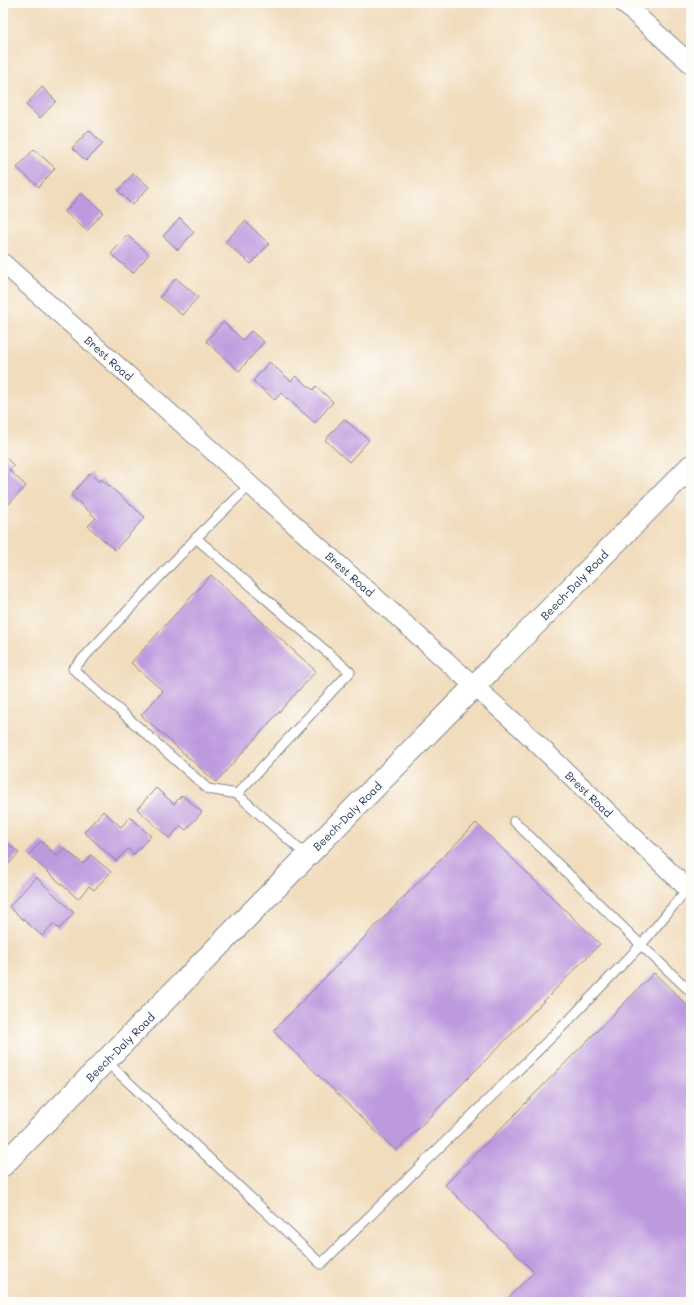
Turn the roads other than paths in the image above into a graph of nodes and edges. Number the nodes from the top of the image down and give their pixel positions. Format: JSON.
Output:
{"nodes":[{"id":1,"x":623,"y":3,"type":"edge"},
{"id":2,"x":691,"y":64,"type":"edge"},
{"id":3,"x":3,"y":263,"type":"edge"},
{"id":4,"x":691,"y":466,"type":"edge"},
{"id":5,"x":250,"y":485,"type":"junction"},
{"id":6,"x":196,"y":538,"type":"junction"},
{"id":7,"x":474,"y":686,"type":"junction"},
{"id":8,"x":237,"y":794,"type":"junction"},
{"id":9,"x":514,"y":821,"type":"dead end"},
{"id":10,"x":307,"y":856,"type":"junction"},
{"id":11,"x":689,"y":890,"type":"edge"},
{"id":12,"x":641,"y":945,"type":"junction"},
{"id":13,"x":691,"y":992,"type":"edge"},
{"id":14,"x":106,"y":1061,"type":"junction"},
{"id":15,"x":3,"y":1165,"type":"edge"}],
"edges":[{"from":1,"to":2,"type":"street"},
{"from":3,"to":5,"type":"street","name":"Brest Road"},
{"from":4,"to":7,"type":"street","name":"Beech-Daly Road"},
{"from":5,"to":6,"type":"lane"},
{"from":5,"to":7,"type":"street","name":"Brest Road"},
{"from":6,"to":8,"type":"lane"},
{"from":6,"to":8,"type":"lane"},
{"from":7,"to":10,"type":"street","name":"Beech-Daly Road"},
{"from":7,"to":11,"type":"street","name":"Brest Road"},
{"from":8,"to":10,"type":"lane"},
{"from":9,"to":12,"type":"lane"},
{"from":10,"to":14,"type":"street","name":"Beech-Daly Road"},
{"from":11,"to":12,"type":"lane"},
{"from":12,"to":13,"type":"lane"},
{"from":12,"to":14,"type":"lane"},
{"from":14,"to":15,"type":"street","name":"Beech-Daly Road"}]}
